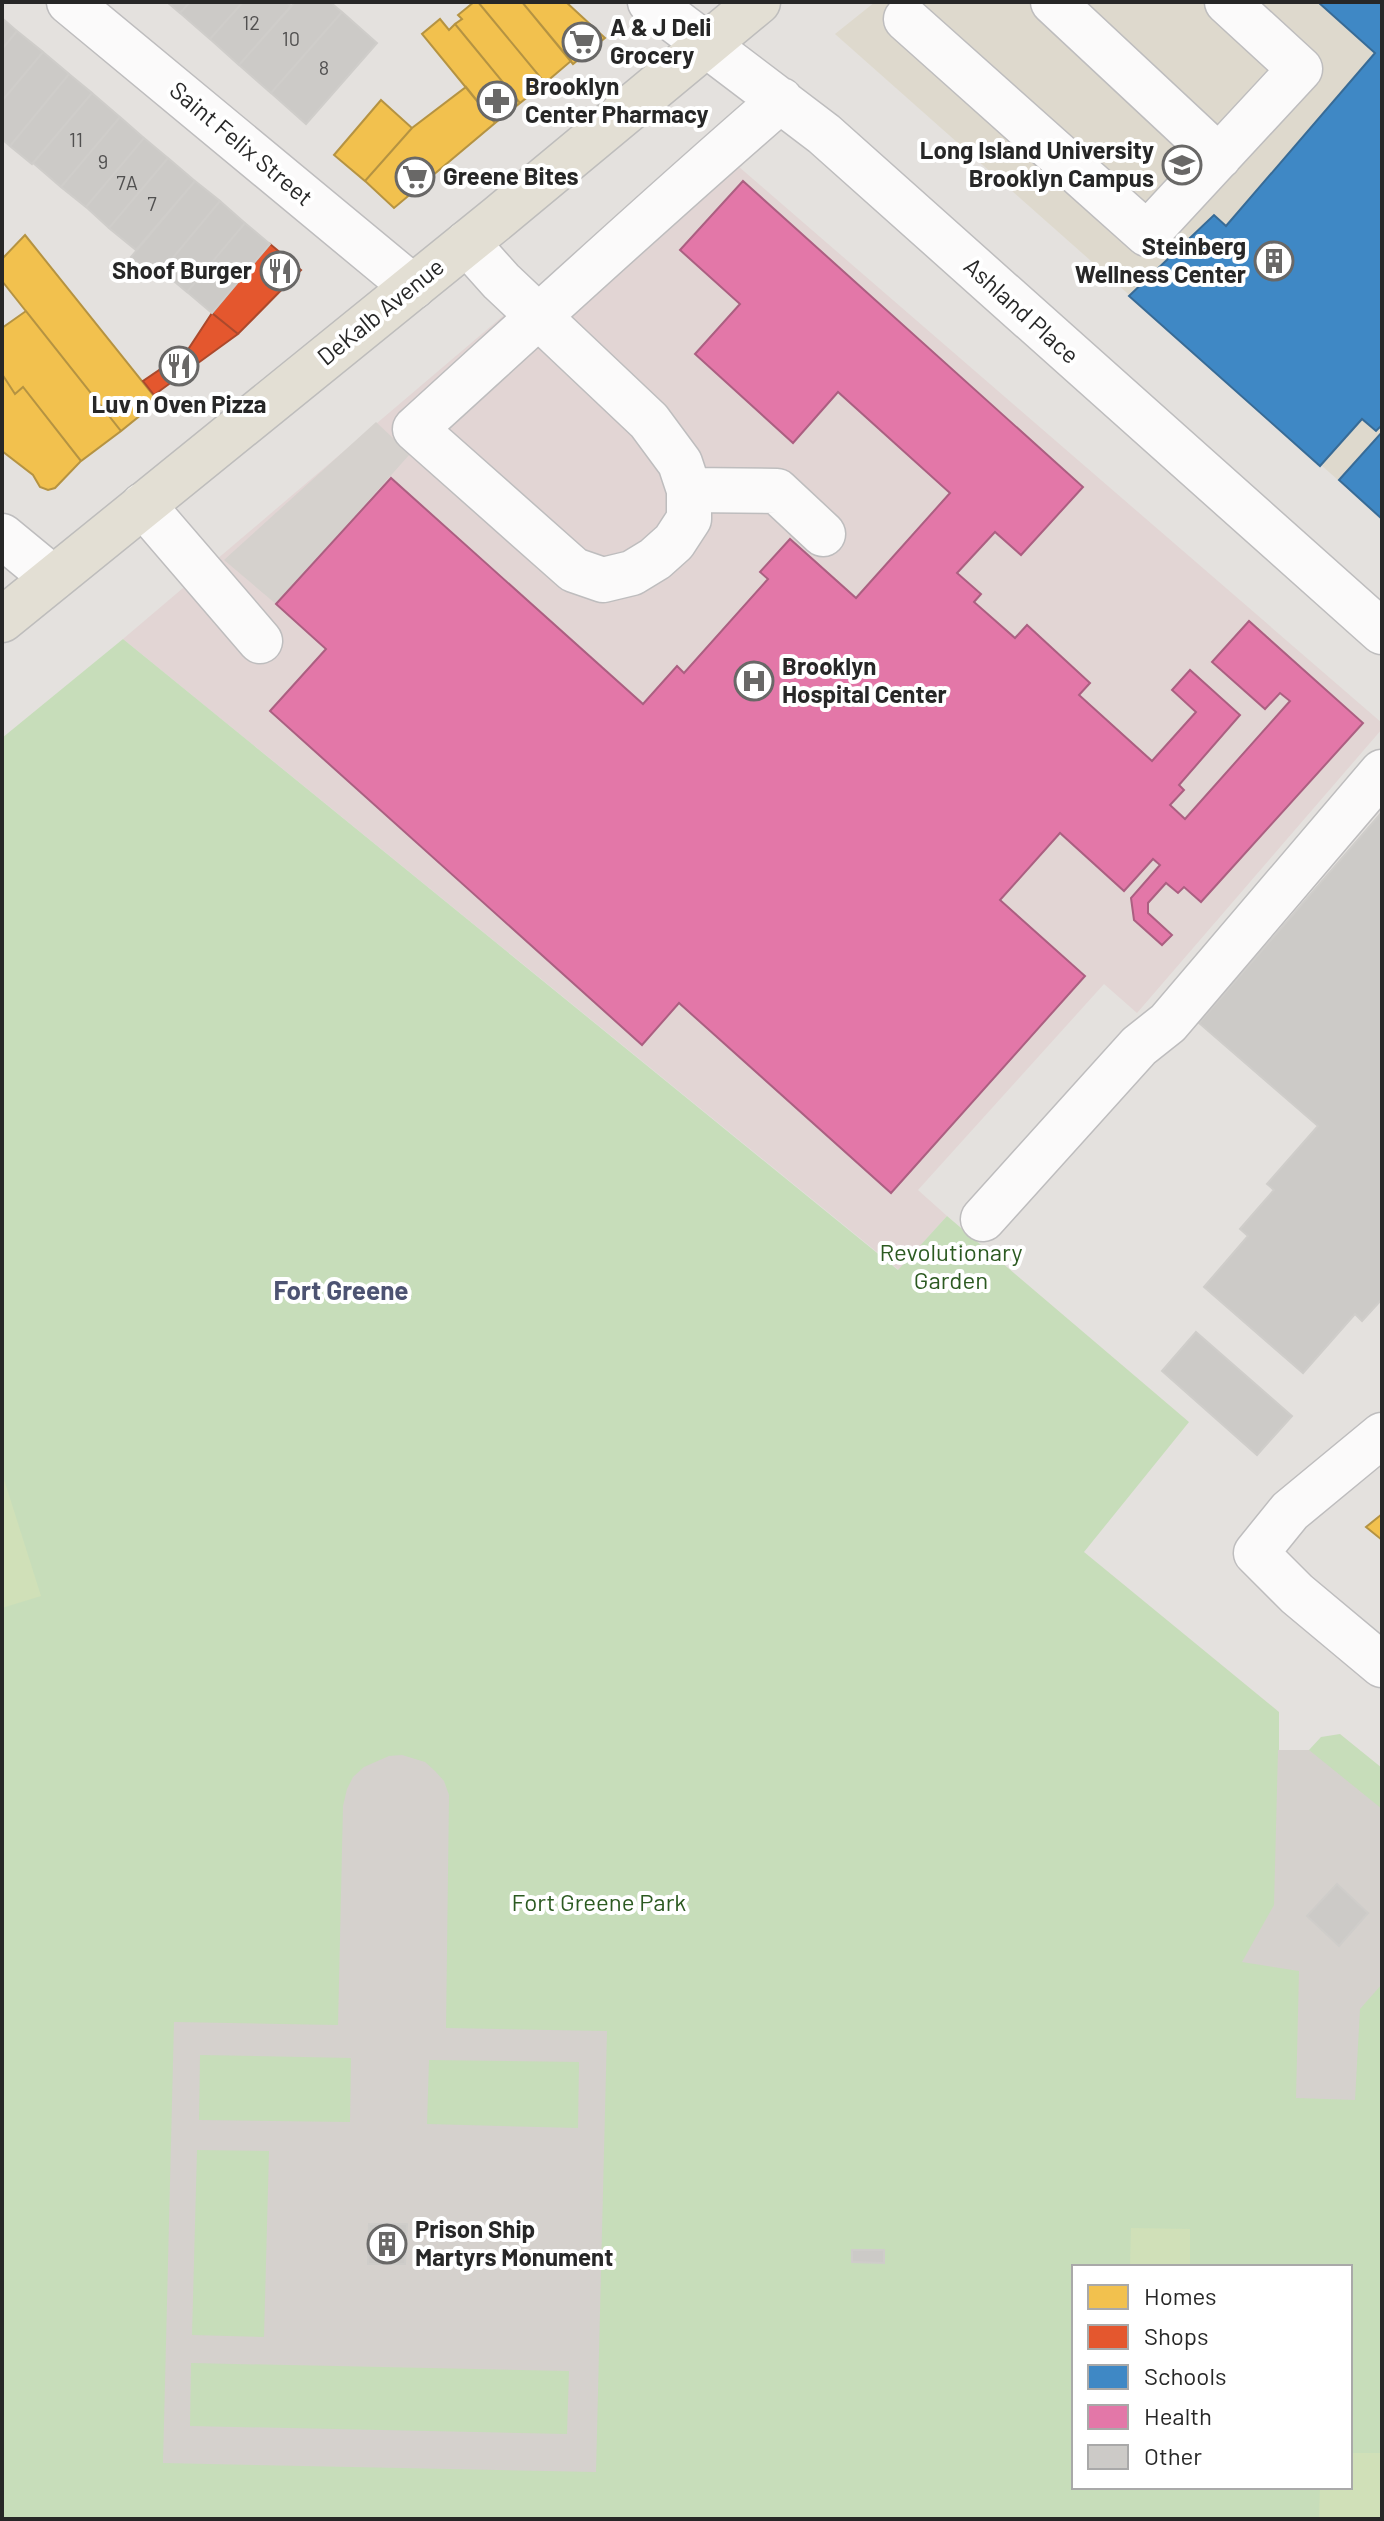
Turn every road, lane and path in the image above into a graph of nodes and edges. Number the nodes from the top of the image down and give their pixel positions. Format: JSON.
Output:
{"nodes":[{"id":1,"x":69,"y":2,"type":"edge"},
{"id":2,"x":650,"y":2,"type":"edge"},
{"id":3,"x":758,"y":2,"type":"edge"},
{"id":4,"x":1053,"y":2,"type":"edge"},
{"id":5,"x":1227,"y":2,"type":"edge"},
{"id":6,"x":906,"y":19,"type":"dead end"},
{"id":7,"x":708,"y":44,"type":"junction"},
{"id":8,"x":781,"y":100,"type":"junction"},
{"id":9,"x":1219,"y":157,"type":"junction"},
{"id":10,"x":467,"y":243,"type":"junction"},
{"id":11,"x":413,"y":287,"type":"junction"},
{"id":12,"x":539,"y":316,"type":"junction"},
{"id":13,"x":689,"y":490,"type":"junction"},
{"id":14,"x":143,"y":505,"type":"junction"},
{"id":15,"x":823,"y":534,"type":"dead end"},
{"id":16,"x":2,"y":536,"type":"edge"},
{"id":17,"x":53,"y":578,"type":"junction"},
{"id":18,"x":2,"y":620,"type":"edge"},
{"id":19,"x":1382,"y":632,"type":"edge"},
{"id":20,"x":260,"y":641,"type":"dead end"},
{"id":21,"x":1382,"y":772,"type":"edge"},
{"id":22,"x":983,"y":1219,"type":"dead end"},
{"id":23,"x":1382,"y":1435,"type":"edge"},
{"id":24,"x":1382,"y":1665,"type":"edge"}],
"edges":[{"from":1,"to":11,"type":"street","name":"Saint Felix Street"},
{"from":2,"to":7,"type":"street","name":"Ashland Place"},
{"from":3,"to":7,"type":"main road","name":"DeKalb Avenue"},
{"from":4,"to":9,"type":"street"},
{"from":5,"to":9,"type":"street"},
{"from":6,"to":9,"type":"street"},
{"from":7,"to":8,"type":"street","name":"Ashland Place"},
{"from":7,"to":10,"type":"main road","name":"DeKalb Avenue"},
{"from":8,"to":12,"type":"street"},
{"from":8,"to":19,"type":"street","name":"Ashland Place"},
{"from":10,"to":11,"type":"main road","name":"DeKalb Avenue"},
{"from":10,"to":12,"type":"street"},
{"from":11,"to":14,"type":"main road","name":"DeKalb Avenue"},
{"from":12,"to":13,"type":"street"},
{"from":12,"to":13,"type":"street"},
{"from":13,"to":15,"type":"street"},
{"from":14,"to":17,"type":"main road","name":"DeKalb Avenue"},
{"from":14,"to":20,"type":"street"},
{"from":16,"to":17,"type":"street"},
{"from":17,"to":18,"type":"main road","name":"DeKalb Avenue"},
{"from":21,"to":22,"type":"street"},
{"from":23,"to":24,"type":"street"}]}
